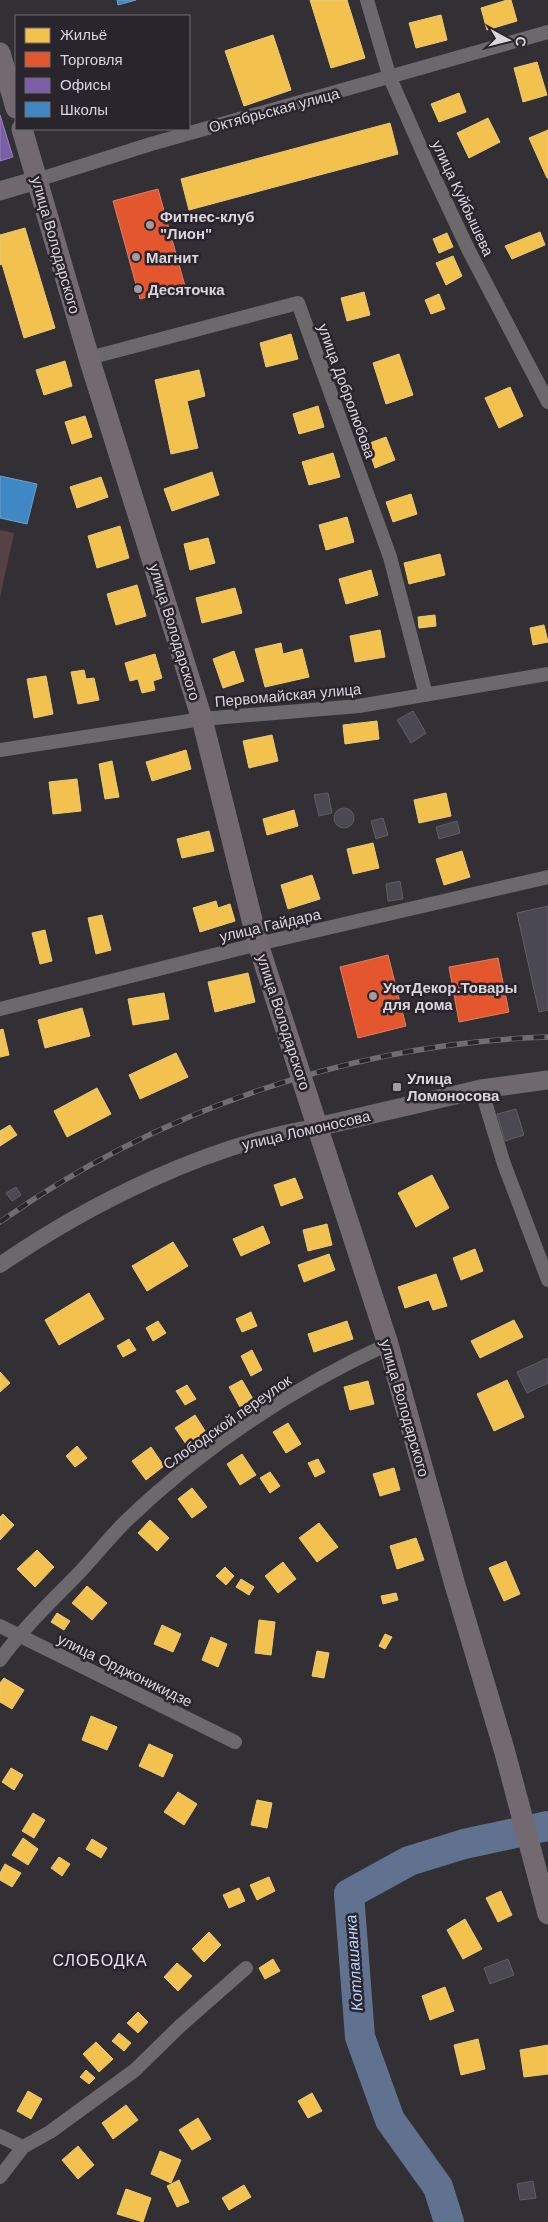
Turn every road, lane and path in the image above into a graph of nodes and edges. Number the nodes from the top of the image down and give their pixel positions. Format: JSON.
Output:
{"nodes":[{"id":1,"x":367,"y":0,"type":"edge"},
{"id":2,"x":548,"y":32,"type":"edge"},
{"id":3,"x":0,"y":53,"type":"edge"},
{"id":4,"x":390,"y":78,"type":"junction"},
{"id":5,"x":15,"y":105,"type":"edge"},
{"id":6,"x":22,"y":130,"type":"edge"},
{"id":7,"x":37,"y":180,"type":"junction"},
{"id":8,"x":0,"y":190,"type":"edge"},
{"id":9,"x":89,"y":358,"type":"junction"},
{"id":10,"x":548,"y":402,"type":"edge"},
{"id":11,"x":548,"y":674,"type":"edge"},
{"id":12,"x":426,"y":696,"type":"junction"},
{"id":13,"x":202,"y":719,"type":"junction"},
{"id":14,"x":0,"y":750,"type":"edge"},
{"id":15,"x":548,"y":878,"type":"edge"},
{"id":16,"x":258,"y":944,"type":"junction"},
{"id":17,"x":0,"y":1009,"type":"edge"},
{"id":18,"x":548,"y":1080,"type":"edge"},
{"id":19,"x":482,"y":1089,"type":"junction"},
{"id":20,"x":317,"y":1127,"type":"junction"},
{"id":21,"x":0,"y":1266,"type":"edge"},
{"id":22,"x":548,"y":1280,"type":"edge"},
{"id":23,"x":388,"y":1344,"type":"junction"},
{"id":24,"x":0,"y":1626,"type":"edge"},
{"id":25,"x":17,"y":1636,"type":"junction"},
{"id":26,"x":0,"y":1660,"type":"edge"},
{"id":27,"x":235,"y":1742,"type":"dead end"},
{"id":28,"x":548,"y":1914,"type":"edge"},
{"id":29,"x":246,"y":1968,"type":"dead end"},
{"id":30,"x":0,"y":2136,"type":"edge"},
{"id":31,"x":23,"y":2146,"type":"junction"},
{"id":32,"x":0,"y":2177,"type":"edge"}],
"edges":[{"from":1,"to":4,"type":"street","name":"улица Куйбышева"},
{"from":2,"to":4,"type":"street","name":"Октябрьская улица"},
{"from":3,"to":5,"type":"main road"},
{"from":4,"to":7,"type":"street","name":"Октябрьская улица"},
{"from":4,"to":10,"type":"street","name":"улица Куйбышева"},
{"from":6,"to":7,"type":"main road","name":"улица Володарского"},
{"from":7,"to":8,"type":"main road","name":"Октябрьская улица"},
{"from":7,"to":9,"type":"main road","name":"улица Володарского"},
{"from":9,"to":12,"type":"street","name":"улица Добролюбова"},
{"from":9,"to":13,"type":"main road","name":"улица Володарского"},
{"from":11,"to":12,"type":"street","name":"Первомайская улица"},
{"from":12,"to":13,"type":"street","name":"Первомайская улица"},
{"from":13,"to":14,"type":"street","name":"Первомайская улица"},
{"from":13,"to":16,"type":"main road","name":"улица Володарского"},
{"from":15,"to":16,"type":"street","name":"улица Гайдара"},
{"from":16,"to":17,"type":"street","name":"улица Гайдара"},
{"from":16,"to":20,"type":"main road","name":"улица Володарского"},
{"from":18,"to":19,"type":"main road","name":"улица Ломоносова"},
{"from":19,"to":20,"type":"main road","name":"улица Ломоносова"},
{"from":19,"to":22,"type":"street"},
{"from":20,"to":21,"type":"street","name":"улица Ломоносова"},
{"from":20,"to":23,"type":"main road","name":"улица Володарского"},
{"from":23,"to":25,"type":"street","name":"Слободской переулок"},
{"from":23,"to":28,"type":"main road","name":"улица Володарского"},
{"from":24,"to":25,"type":"street","name":"улица Орджоникидзе"},
{"from":25,"to":26,"type":"street","name":"Слободской переулок"},
{"from":25,"to":27,"type":"street","name":"улица Орджоникидзе"},
{"from":29,"to":31,"type":"street"},
{"from":30,"to":31,"type":"street"},
{"from":31,"to":32,"type":"street"}]}
